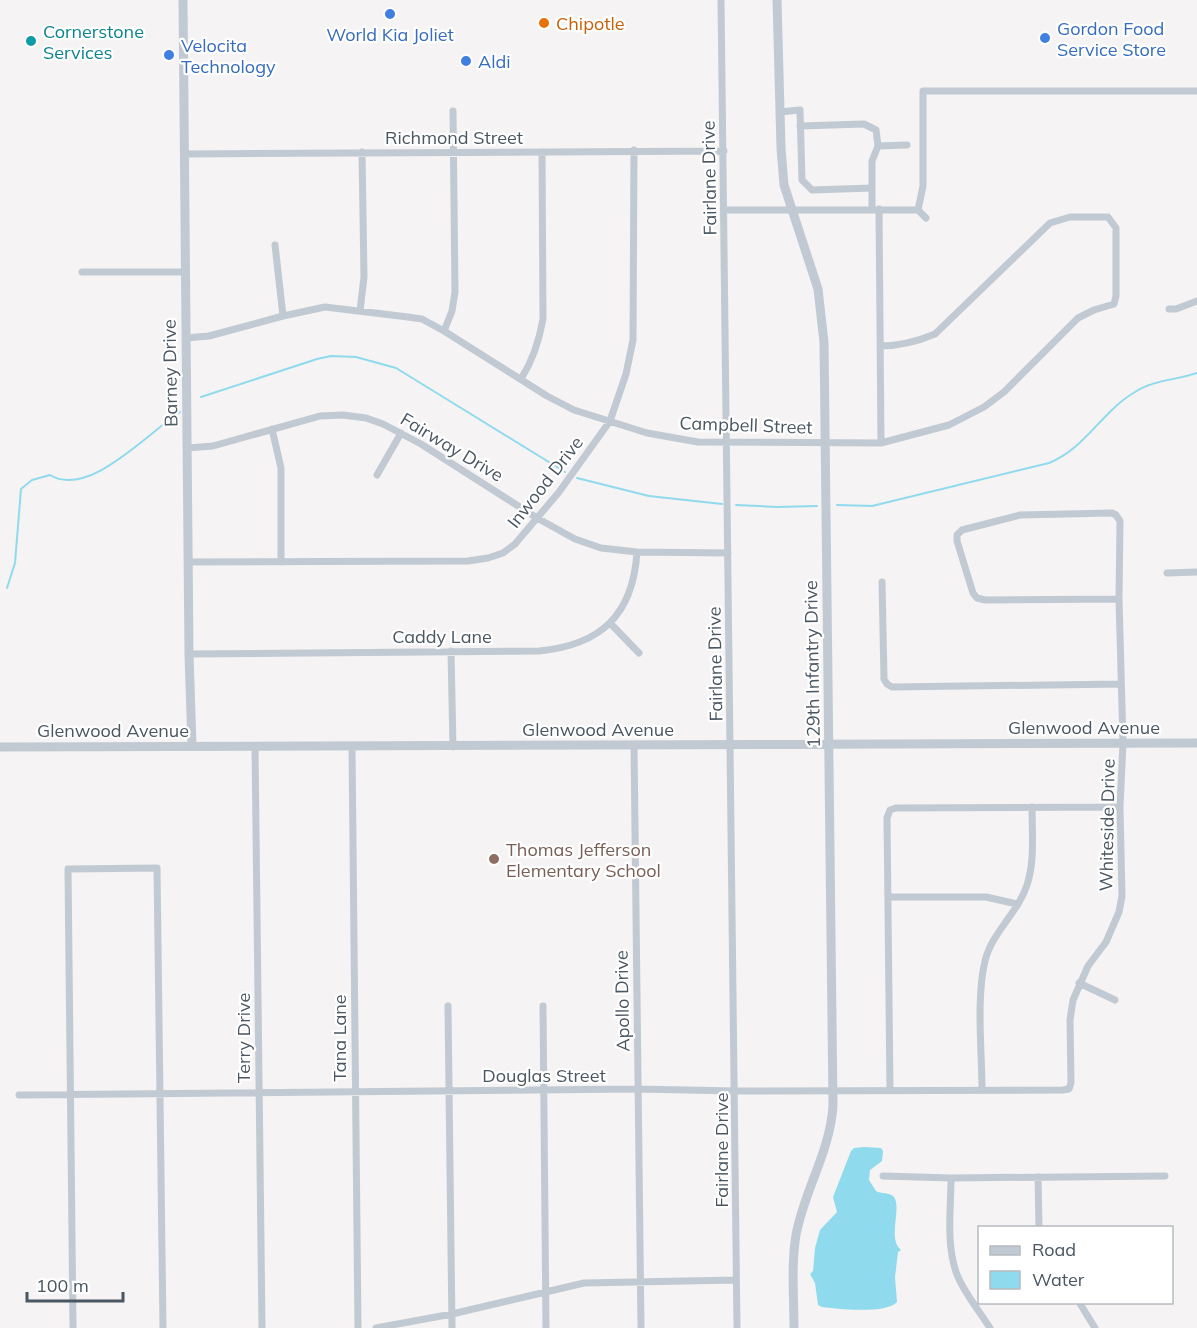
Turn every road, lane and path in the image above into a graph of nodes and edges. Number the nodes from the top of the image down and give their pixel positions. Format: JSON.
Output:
{"nodes":[{"id":1,"x":183,"y":0,"type":"edge"},
{"id":2,"x":721,"y":0,"type":"edge"},
{"id":3,"x":777,"y":0,"type":"edge"},
{"id":4,"x":1197,"y":91,"type":"edge"},
{"id":5,"x":453,"y":111,"type":"dead end"},
{"id":6,"x":780,"y":111,"type":"junction"},
{"id":7,"x":800,"y":126,"type":"junction"},
{"id":8,"x":906,"y":145,"type":"dead end"},
{"id":9,"x":878,"y":146,"type":"junction"},
{"id":10,"x":634,"y":150,"type":"junction"},
{"id":11,"x":362,"y":152,"type":"junction"},
{"id":12,"x":542,"y":152,"type":"junction"},
{"id":13,"x":724,"y":152,"type":"junction"},
{"id":14,"x":454,"y":153,"type":"junction"},
{"id":15,"x":184,"y":154,"type":"junction"},
{"id":16,"x":872,"y":188,"type":"junction"},
{"id":17,"x":791,"y":209,"type":"junction"},
{"id":18,"x":875,"y":209,"type":"junction"},
{"id":19,"x":724,"y":210,"type":"junction"},
{"id":20,"x":918,"y":210,"type":"junction"},
{"id":21,"x":926,"y":218,"type":"dead end"},
{"id":22,"x":275,"y":245,"type":"dead end"},
{"id":23,"x":82,"y":272,"type":"dead end"},
{"id":24,"x":185,"y":272,"type":"junction"},
{"id":25,"x":1197,"y":301,"type":"edge"},
{"id":26,"x":1168,"y":309,"type":"dead end"},
{"id":27,"x":360,"y":311,"type":"junction"},
{"id":28,"x":284,"y":316,"type":"junction"},
{"id":29,"x":444,"y":332,"type":"junction"},
{"id":30,"x":186,"y":338,"type":"junction"},
{"id":31,"x":880,"y":346,"type":"junction"},
{"id":32,"x":521,"y":379,"type":"junction"},
{"id":33,"x":610,"y":421,"type":"junction"},
{"id":34,"x":272,"y":429,"type":"junction"},
{"id":35,"x":401,"y":433,"type":"junction"},
{"id":36,"x":727,"y":442,"type":"junction"},
{"id":37,"x":825,"y":442,"type":"junction"},
{"id":38,"x":881,"y":443,"type":"junction"},
{"id":39,"x":187,"y":448,"type":"junction"},
{"id":40,"x":377,"y":474,"type":"dead end"},
{"id":41,"x":537,"y":518,"type":"junction"},
{"id":42,"x":637,"y":552,"type":"junction"},
{"id":43,"x":728,"y":553,"type":"junction"},
{"id":44,"x":189,"y":562,"type":"junction"},
{"id":45,"x":281,"y":562,"type":"junction"},
{"id":46,"x":1197,"y":572,"type":"edge"},
{"id":47,"x":1167,"y":573,"type":"dead end"},
{"id":48,"x":882,"y":582,"type":"dead end"},
{"id":49,"x":1119,"y":599,"type":"junction"},
{"id":50,"x":610,"y":623,"type":"junction"},
{"id":51,"x":451,"y":651,"type":"junction"},
{"id":52,"x":639,"y":653,"type":"dead end"},
{"id":53,"x":189,"y":654,"type":"junction"},
{"id":54,"x":1121,"y":684,"type":"junction"},
{"id":55,"x":1123,"y":743,"type":"junction"},
{"id":56,"x":1197,"y":743,"type":"edge"},
{"id":57,"x":829,"y":744,"type":"junction"},
{"id":58,"x":731,"y":745,"type":"junction"},
{"id":59,"x":192,"y":746,"type":"junction"},
{"id":60,"x":634,"y":746,"type":"junction"},
{"id":61,"x":0,"y":747,"type":"edge"},
{"id":62,"x":255,"y":747,"type":"junction"},
{"id":63,"x":352,"y":747,"type":"junction"},
{"id":64,"x":453,"y":747,"type":"junction"},
{"id":65,"x":1032,"y":807,"type":"junction"},
{"id":66,"x":1120,"y":807,"type":"junction"},
{"id":67,"x":889,"y":897,"type":"junction"},
{"id":68,"x":1017,"y":904,"type":"junction"},
{"id":69,"x":1079,"y":983,"type":"junction"},
{"id":70,"x":1115,"y":1000,"type":"dead end"},
{"id":71,"x":543,"y":1005,"type":"dead end"},
{"id":72,"x":448,"y":1006,"type":"dead end"},
{"id":73,"x":638,"y":1089,"type":"junction"},
{"id":74,"x":833,"y":1089,"type":"junction"},
{"id":75,"x":1070,"y":1089,"type":"joint"},
{"id":76,"x":543,"y":1090,"type":"junction"},
{"id":77,"x":891,"y":1090,"type":"junction"},
{"id":78,"x":982,"y":1090,"type":"junction"},
{"id":79,"x":354,"y":1091,"type":"junction"},
{"id":80,"x":449,"y":1091,"type":"junction"},
{"id":81,"x":736,"y":1091,"type":"junction"},
{"id":82,"x":258,"y":1092,"type":"junction"},
{"id":83,"x":160,"y":1093,"type":"junction"},
{"id":84,"x":70,"y":1094,"type":"junction"},
{"id":85,"x":19,"y":1095,"type":"dead end"},
{"id":86,"x":883,"y":1176,"type":"dead end"},
{"id":87,"x":1165,"y":1176,"type":"dead end"},
{"id":88,"x":1038,"y":1177,"type":"junction"},
{"id":89,"x":951,"y":1178,"type":"junction"},
{"id":90,"x":1039,"y":1226,"type":"edge"},
{"id":91,"x":736,"y":1280,"type":"junction"},
{"id":92,"x":640,"y":1281,"type":"junction"},
{"id":93,"x":545,"y":1292,"type":"junction"},
{"id":94,"x":1080,"y":1304,"type":"edge"},
{"id":95,"x":452,"y":1314,"type":"junction"},
{"id":96,"x":73,"y":1328,"type":"edge"},
{"id":97,"x":163,"y":1328,"type":"edge"},
{"id":98,"x":262,"y":1328,"type":"edge"},
{"id":99,"x":358,"y":1328,"type":"edge"},
{"id":100,"x":376,"y":1328,"type":"edge"},
{"id":101,"x":452,"y":1328,"type":"edge"},
{"id":102,"x":546,"y":1328,"type":"edge"},
{"id":103,"x":641,"y":1328,"type":"edge"},
{"id":104,"x":737,"y":1328,"type":"edge"},
{"id":105,"x":794,"y":1328,"type":"edge"},
{"id":106,"x":990,"y":1328,"type":"edge"},
{"id":107,"x":1095,"y":1328,"type":"edge"}],
"edges":[{"from":1,"to":15,"type":"street","name":"Barney Drive"},
{"from":2,"to":13,"type":"street","name":"Fairlane Drive"},
{"from":3,"to":6,"type":"street","name":"129th Infantry Drive"},
{"from":4,"to":20,"type":"street"},
{"from":5,"to":14,"type":"street"},
{"from":6,"to":7,"type":"street"},
{"from":6,"to":17,"type":"street","name":"129th Infantry Drive"},
{"from":7,"to":9,"type":"street"},
{"from":7,"to":16,"type":"street"},
{"from":8,"to":9,"type":"street"},
{"from":9,"to":16,"type":"street"},
{"from":10,"to":12,"type":"street","name":"Richmond Street"},
{"from":10,"to":13,"type":"street","name":"Richmond Street"},
{"from":10,"to":33,"type":"street","name":"Inwood Drive"},
{"from":11,"to":14,"type":"street","name":"Richmond Street"},
{"from":11,"to":15,"type":"street","name":"Richmond Street"},
{"from":11,"to":27,"type":"street"},
{"from":12,"to":14,"type":"street","name":"Richmond Street"},
{"from":12,"to":32,"type":"street"},
{"from":13,"to":19,"type":"street","name":"Fairlane Drive"},
{"from":14,"to":29,"type":"street"},
{"from":15,"to":24,"type":"street","name":"Barney Drive"},
{"from":16,"to":18,"type":"street"},
{"from":17,"to":18,"type":"street"},
{"from":17,"to":19,"type":"street"},
{"from":17,"to":37,"type":"street","name":"129th Infantry Drive"},
{"from":18,"to":20,"type":"street"},
{"from":18,"to":31,"type":"street"},
{"from":19,"to":36,"type":"street","name":"Fairlane Drive"},
{"from":20,"to":21,"type":"street"},
{"from":22,"to":28,"type":"street"},
{"from":23,"to":24,"type":"street"},
{"from":24,"to":30,"type":"street","name":"Barney Drive"},
{"from":25,"to":26,"type":"street"},
{"from":27,"to":28,"type":"street","name":"Campbell Street"},
{"from":27,"to":29,"type":"street","name":"Campbell Street"},
{"from":28,"to":30,"type":"street","name":"Campbell Street"},
{"from":29,"to":32,"type":"street","name":"Campbell Street"},
{"from":30,"to":39,"type":"street","name":"Barney Drive"},
{"from":31,"to":38,"type":"street"},
{"from":31,"to":38,"type":"street","name":"Campbell Street"},
{"from":32,"to":33,"type":"street","name":"Campbell Street"},
{"from":33,"to":36,"type":"street","name":"Campbell Street"},
{"from":33,"to":41,"type":"street","name":"Inwood Drive"},
{"from":34,"to":35,"type":"street","name":"Fairway Drive"},
{"from":34,"to":39,"type":"street","name":"Fairway Drive"},
{"from":34,"to":45,"type":"street"},
{"from":35,"to":40,"type":"street"},
{"from":35,"to":41,"type":"street","name":"Fairway Drive"},
{"from":36,"to":37,"type":"street","name":"Campbell Street"},
{"from":36,"to":43,"type":"street","name":"Fairlane Drive"},
{"from":37,"to":38,"type":"street","name":"Campbell Street"},
{"from":37,"to":57,"type":"street","name":"129th Infantry Drive"},
{"from":39,"to":44,"type":"street","name":"Barney Drive"},
{"from":41,"to":42,"type":"street","name":"Fairway Drive"},
{"from":41,"to":45,"type":"street","name":"Inwood Drive"},
{"from":42,"to":43,"type":"street","name":"Fairway Drive"},
{"from":42,"to":50,"type":"street","name":"Caddy Lane"},
{"from":43,"to":58,"type":"street","name":"Fairlane Drive"},
{"from":44,"to":45,"type":"street","name":"Inwood Drive"},
{"from":44,"to":53,"type":"street","name":"Barney Drive"},
{"from":46,"to":47,"type":"street"},
{"from":48,"to":54,"type":"street"},
{"from":49,"to":49,"type":"street","name":"Whiteside Drive"},
{"from":49,"to":54,"type":"street","name":"Whiteside Drive"},
{"from":50,"to":51,"type":"street","name":"Caddy Lane"},
{"from":50,"to":52,"type":"street"},
{"from":51,"to":53,"type":"street","name":"Caddy Lane"},
{"from":51,"to":64,"type":"street"},
{"from":53,"to":59,"type":"street","name":"Barney Drive"},
{"from":54,"to":55,"type":"street","name":"Whiteside Drive"},
{"from":55,"to":56,"type":"street","name":"Glenwood Avenue"},
{"from":55,"to":57,"type":"street","name":"Glenwood Avenue"},
{"from":55,"to":66,"type":"street","name":"Whiteside Drive"},
{"from":57,"to":58,"type":"street","name":"Glenwood Avenue"},
{"from":57,"to":74,"type":"street","name":"129th Infantry Drive"},
{"from":58,"to":60,"type":"street","name":"Glenwood Avenue"},
{"from":58,"to":81,"type":"street","name":"Fairlane Drive"},
{"from":59,"to":61,"type":"street","name":"Glenwood Avenue"},
{"from":59,"to":62,"type":"street","name":"Glenwood Avenue"},
{"from":60,"to":64,"type":"street","name":"Glenwood Avenue"},
{"from":60,"to":73,"type":"street","name":"Apollo Drive"},
{"from":62,"to":63,"type":"street","name":"Glenwood Avenue"},
{"from":62,"to":82,"type":"street","name":"Terry Drive"},
{"from":63,"to":64,"type":"street","name":"Glenwood Avenue"},
{"from":63,"to":79,"type":"street","name":"Tana Lane"},
{"from":65,"to":66,"type":"street"},
{"from":65,"to":67,"type":"street"},
{"from":65,"to":68,"type":"street"},
{"from":66,"to":69,"type":"street","name":"Whiteside Drive"},
{"from":67,"to":68,"type":"street"},
{"from":67,"to":77,"type":"street"},
{"from":68,"to":78,"type":"street"},
{"from":69,"to":70,"type":"street"},
{"from":69,"to":75,"type":"street","name":"Whiteside Drive"},
{"from":71,"to":76,"type":"street"},
{"from":72,"to":80,"type":"street"},
{"from":73,"to":76,"type":"street","name":"Douglas Street"},
{"from":73,"to":81,"type":"street","name":"Douglas Street"},
{"from":73,"to":92,"type":"street","name":"Apollo Drive"},
{"from":74,"to":77,"type":"street","name":"Douglas Street"},
{"from":74,"to":81,"type":"street","name":"Douglas Street"},
{"from":74,"to":105,"type":"street","name":"129th Infantry Drive"},
{"from":75,"to":78,"type":"street","name":"Douglas Street"},
{"from":76,"to":80,"type":"street","name":"Douglas Street"},
{"from":76,"to":93,"type":"street"},
{"from":77,"to":78,"type":"street","name":"Douglas Street"},
{"from":79,"to":80,"type":"street","name":"Douglas Street"},
{"from":79,"to":82,"type":"street","name":"Douglas Street"},
{"from":79,"to":99,"type":"street","name":"Tana Lane"},
{"from":80,"to":95,"type":"street"},
{"from":81,"to":91,"type":"street","name":"Fairlane Drive"},
{"from":82,"to":83,"type":"street","name":"Douglas Street"},
{"from":82,"to":98,"type":"street","name":"Terry Drive"},
{"from":83,"to":84,"type":"street","name":"Douglas Street"},
{"from":83,"to":84,"type":"street"},
{"from":83,"to":97,"type":"street"},
{"from":84,"to":85,"type":"street","name":"Douglas Street"},
{"from":84,"to":96,"type":"street"},
{"from":86,"to":89,"type":"street"},
{"from":87,"to":88,"type":"street"},
{"from":88,"to":89,"type":"street"},
{"from":88,"to":90,"type":"street"},
{"from":89,"to":106,"type":"street"},
{"from":91,"to":92,"type":"street"},
{"from":91,"to":104,"type":"street","name":"Fairlane Drive"},
{"from":92,"to":93,"type":"street"},
{"from":92,"to":103,"type":"street","name":"Apollo Drive"},
{"from":93,"to":95,"type":"street"},
{"from":93,"to":102,"type":"street"},
{"from":94,"to":107,"type":"street"},
{"from":95,"to":100,"type":"street"},
{"from":95,"to":101,"type":"street"}]}
